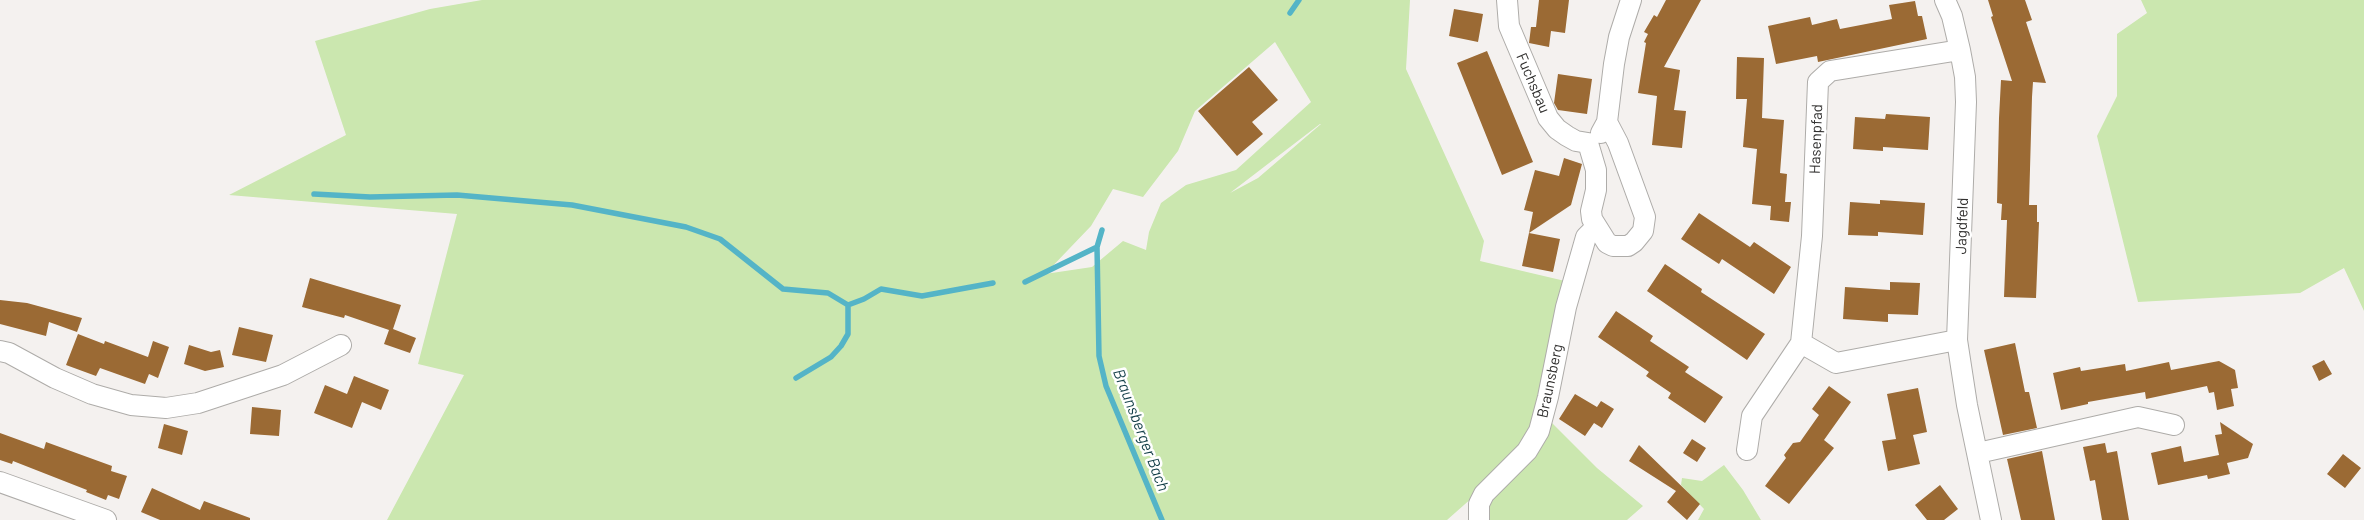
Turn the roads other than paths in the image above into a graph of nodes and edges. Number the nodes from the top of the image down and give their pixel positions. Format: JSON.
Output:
{"nodes":[{"id":1,"x":1507,"y":0,"type":"edge"},
{"id":2,"x":1631,"y":0,"type":"edge"},
{"id":3,"x":1945,"y":0,"type":"edge"},
{"id":4,"x":1960,"y":50,"type":"junction"},
{"id":5,"x":1607,"y":122,"type":"junction"},
{"id":6,"x":1588,"y":143,"type":"junction"},
{"id":7,"x":1596,"y":227,"type":"junction"},
{"id":8,"x":1958,"y":340,"type":"junction"},
{"id":9,"x":1801,"y":343,"type":"junction"},
{"id":10,"x":341,"y":345,"type":"dead end"},
{"id":11,"x":0,"y":351,"type":"edge"},
{"id":12,"x":2174,"y":425,"type":"dead end"},
{"id":13,"x":1747,"y":450,"type":"dead end"},
{"id":14,"x":1978,"y":453,"type":"junction"},
{"id":15,"x":0,"y":482,"type":"edge"},
{"id":16,"x":106,"y":520,"type":"edge"},
{"id":17,"x":1479,"y":520,"type":"edge"},
{"id":18,"x":1991,"y":520,"type":"edge"}],
"edges":[{"from":1,"to":6,"type":"street","name":"Fuchsbau"},
{"from":2,"to":5,"type":"street"},
{"from":3,"to":4,"type":"street","name":"Jagdfeld"},
{"from":4,"to":8,"type":"street","name":"Jagdfeld"},
{"from":4,"to":9,"type":"street","name":"Hasenpfad"},
{"from":5,"to":6,"type":"street"},
{"from":5,"to":7,"type":"street"},
{"from":6,"to":7,"type":"street"},
{"from":7,"to":17,"type":"street","name":"Braunsberg"},
{"from":8,"to":9,"type":"street"},
{"from":8,"to":14,"type":"street","name":"Jagdfeld"},
{"from":9,"to":13,"type":"street","name":"Hasenpfad"},
{"from":10,"to":11,"type":"street"},
{"from":12,"to":14,"type":"street"},
{"from":14,"to":18,"type":"street","name":"Jagdfeld"},
{"from":15,"to":16,"type":"street"}]}
